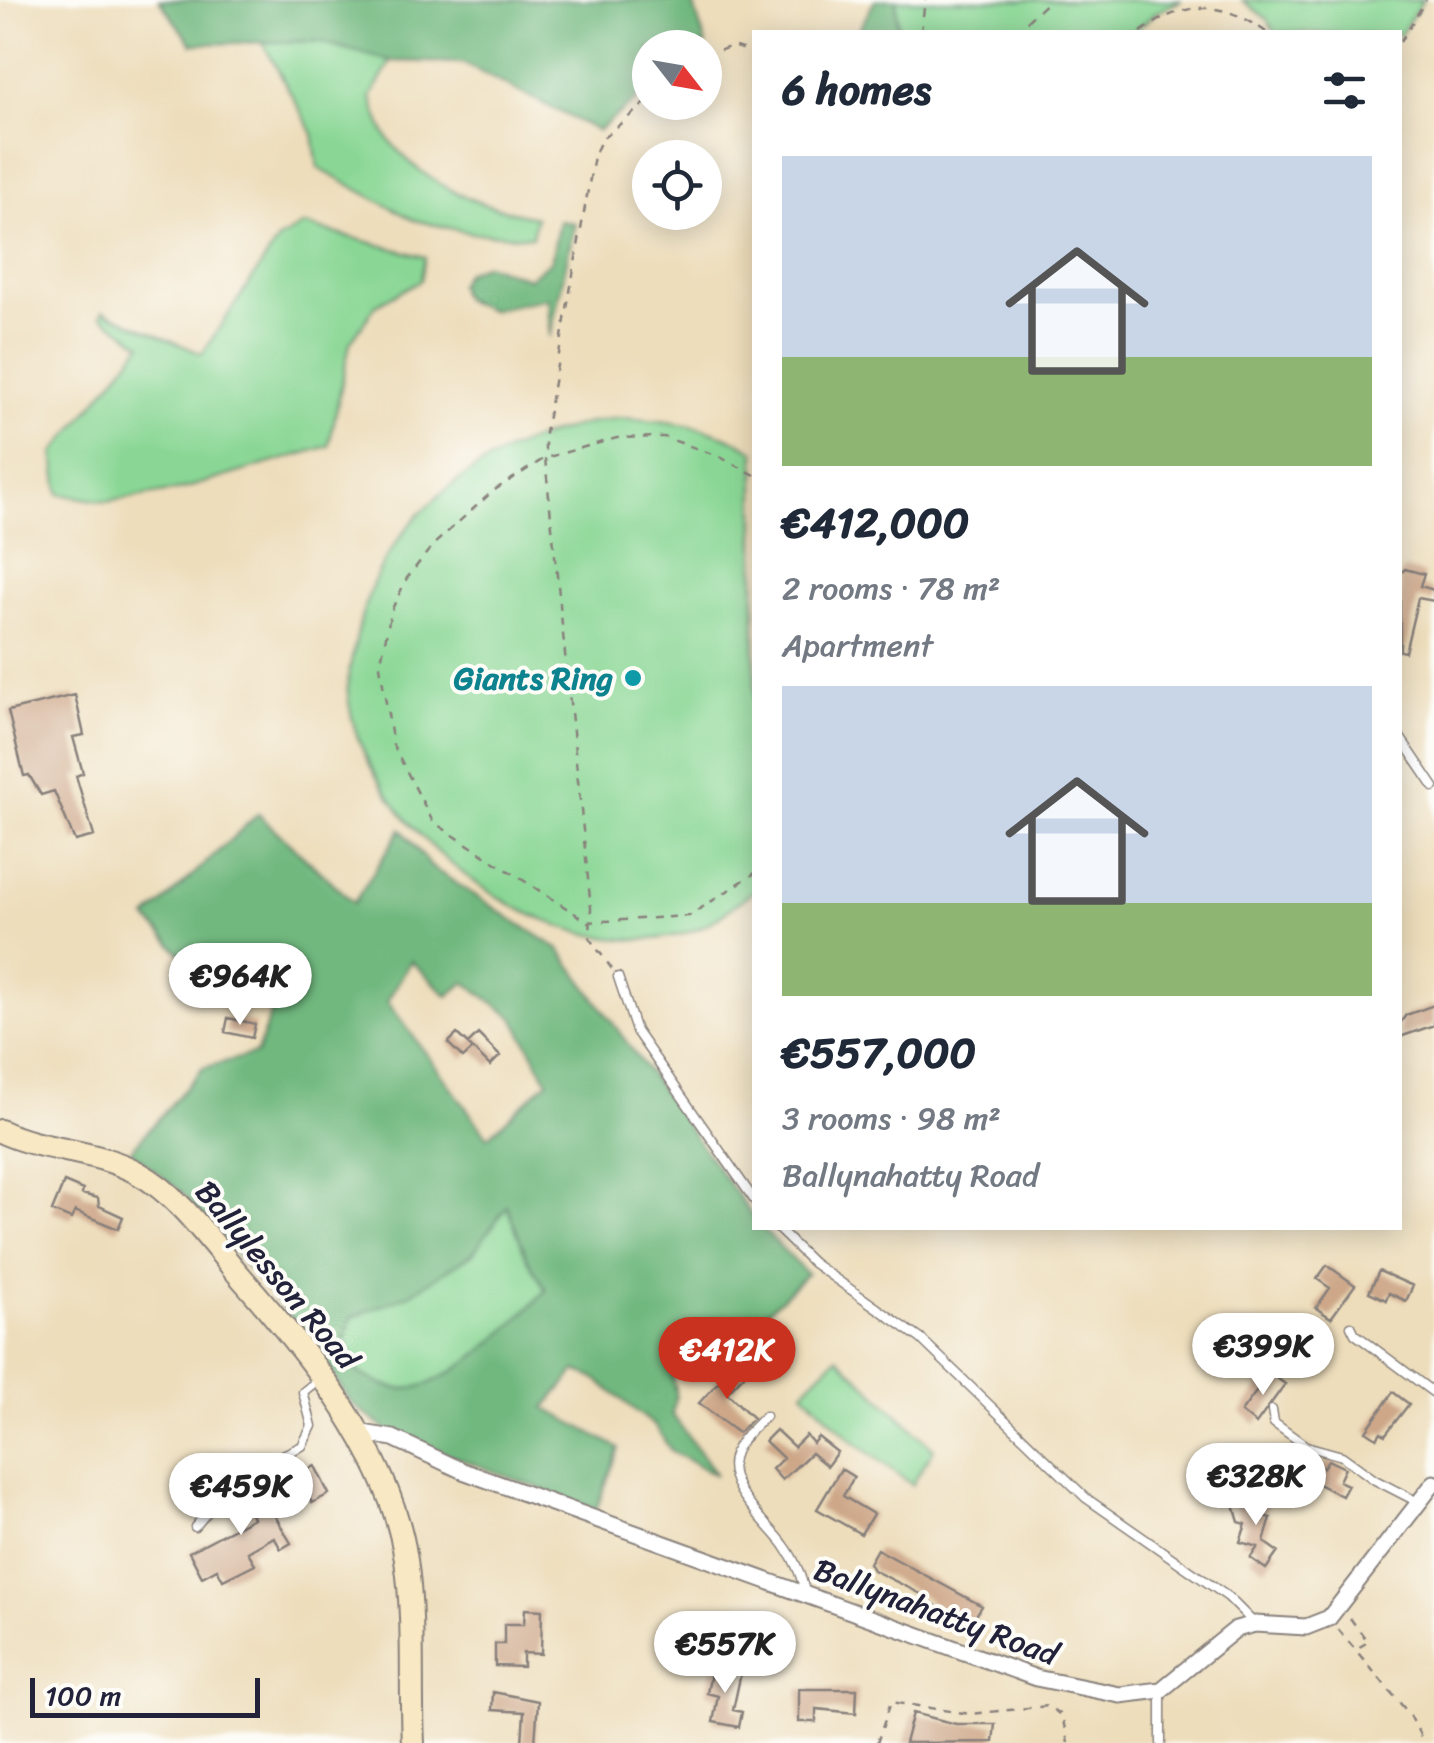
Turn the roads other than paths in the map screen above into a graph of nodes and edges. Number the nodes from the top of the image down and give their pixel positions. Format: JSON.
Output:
{"nodes":[{"id":1,"x":1402,"y":740,"type":"edge"},
{"id":2,"x":1434,"y":787,"type":"edge"},
{"id":3,"x":618,"y":977,"type":"road end"},
{"id":4,"x":0,"y":1131,"type":"edge"},
{"id":5,"x":752,"y":1197,"type":"edge"},
{"id":6,"x":779,"y":1230,"type":"edge"},
{"id":7,"x":1350,"y":1326,"type":"dead end"},
{"id":8,"x":322,"y":1376,"type":"junction"},
{"id":9,"x":1434,"y":1393,"type":"edge"},
{"id":10,"x":1272,"y":1410,"type":"dead end"},
{"id":11,"x":765,"y":1416,"type":"dead end"},
{"id":12,"x":356,"y":1432,"type":"junction"},
{"id":13,"x":1434,"y":1483,"type":"edge"},
{"id":14,"x":1418,"y":1502,"type":"junction"},
{"id":15,"x":196,"y":1526,"type":"dead end"},
{"id":16,"x":806,"y":1595,"type":"junction"},
{"id":17,"x":1255,"y":1624,"type":"junction"},
{"id":18,"x":1160,"y":1690,"type":"junction"},
{"id":19,"x":413,"y":1743,"type":"edge"},
{"id":20,"x":1162,"y":1743,"type":"edge"}],
"edges":[{"from":1,"to":2,"type":"lane"},
{"from":3,"to":5,"type":"lane"},
{"from":4,"to":8,"type":"main road","name":"Ballylesson Road"},
{"from":6,"to":17,"type":"lane"},
{"from":7,"to":9,"type":"lane"},
{"from":8,"to":12,"type":"main road","name":"Ballylesson Road"},
{"from":8,"to":15,"type":"lane"},
{"from":10,"to":14,"type":"lane"},
{"from":11,"to":16,"type":"lane"},
{"from":12,"to":16,"type":"street","name":"Ballynahatty Road"},
{"from":12,"to":19,"type":"main road","name":"Ballylesson Road"},
{"from":13,"to":14,"type":"street"},
{"from":14,"to":17,"type":"street"},
{"from":16,"to":18,"type":"street","name":"Ballynahatty Road"},
{"from":17,"to":18,"type":"street"},
{"from":18,"to":20,"type":"lane"}]}
